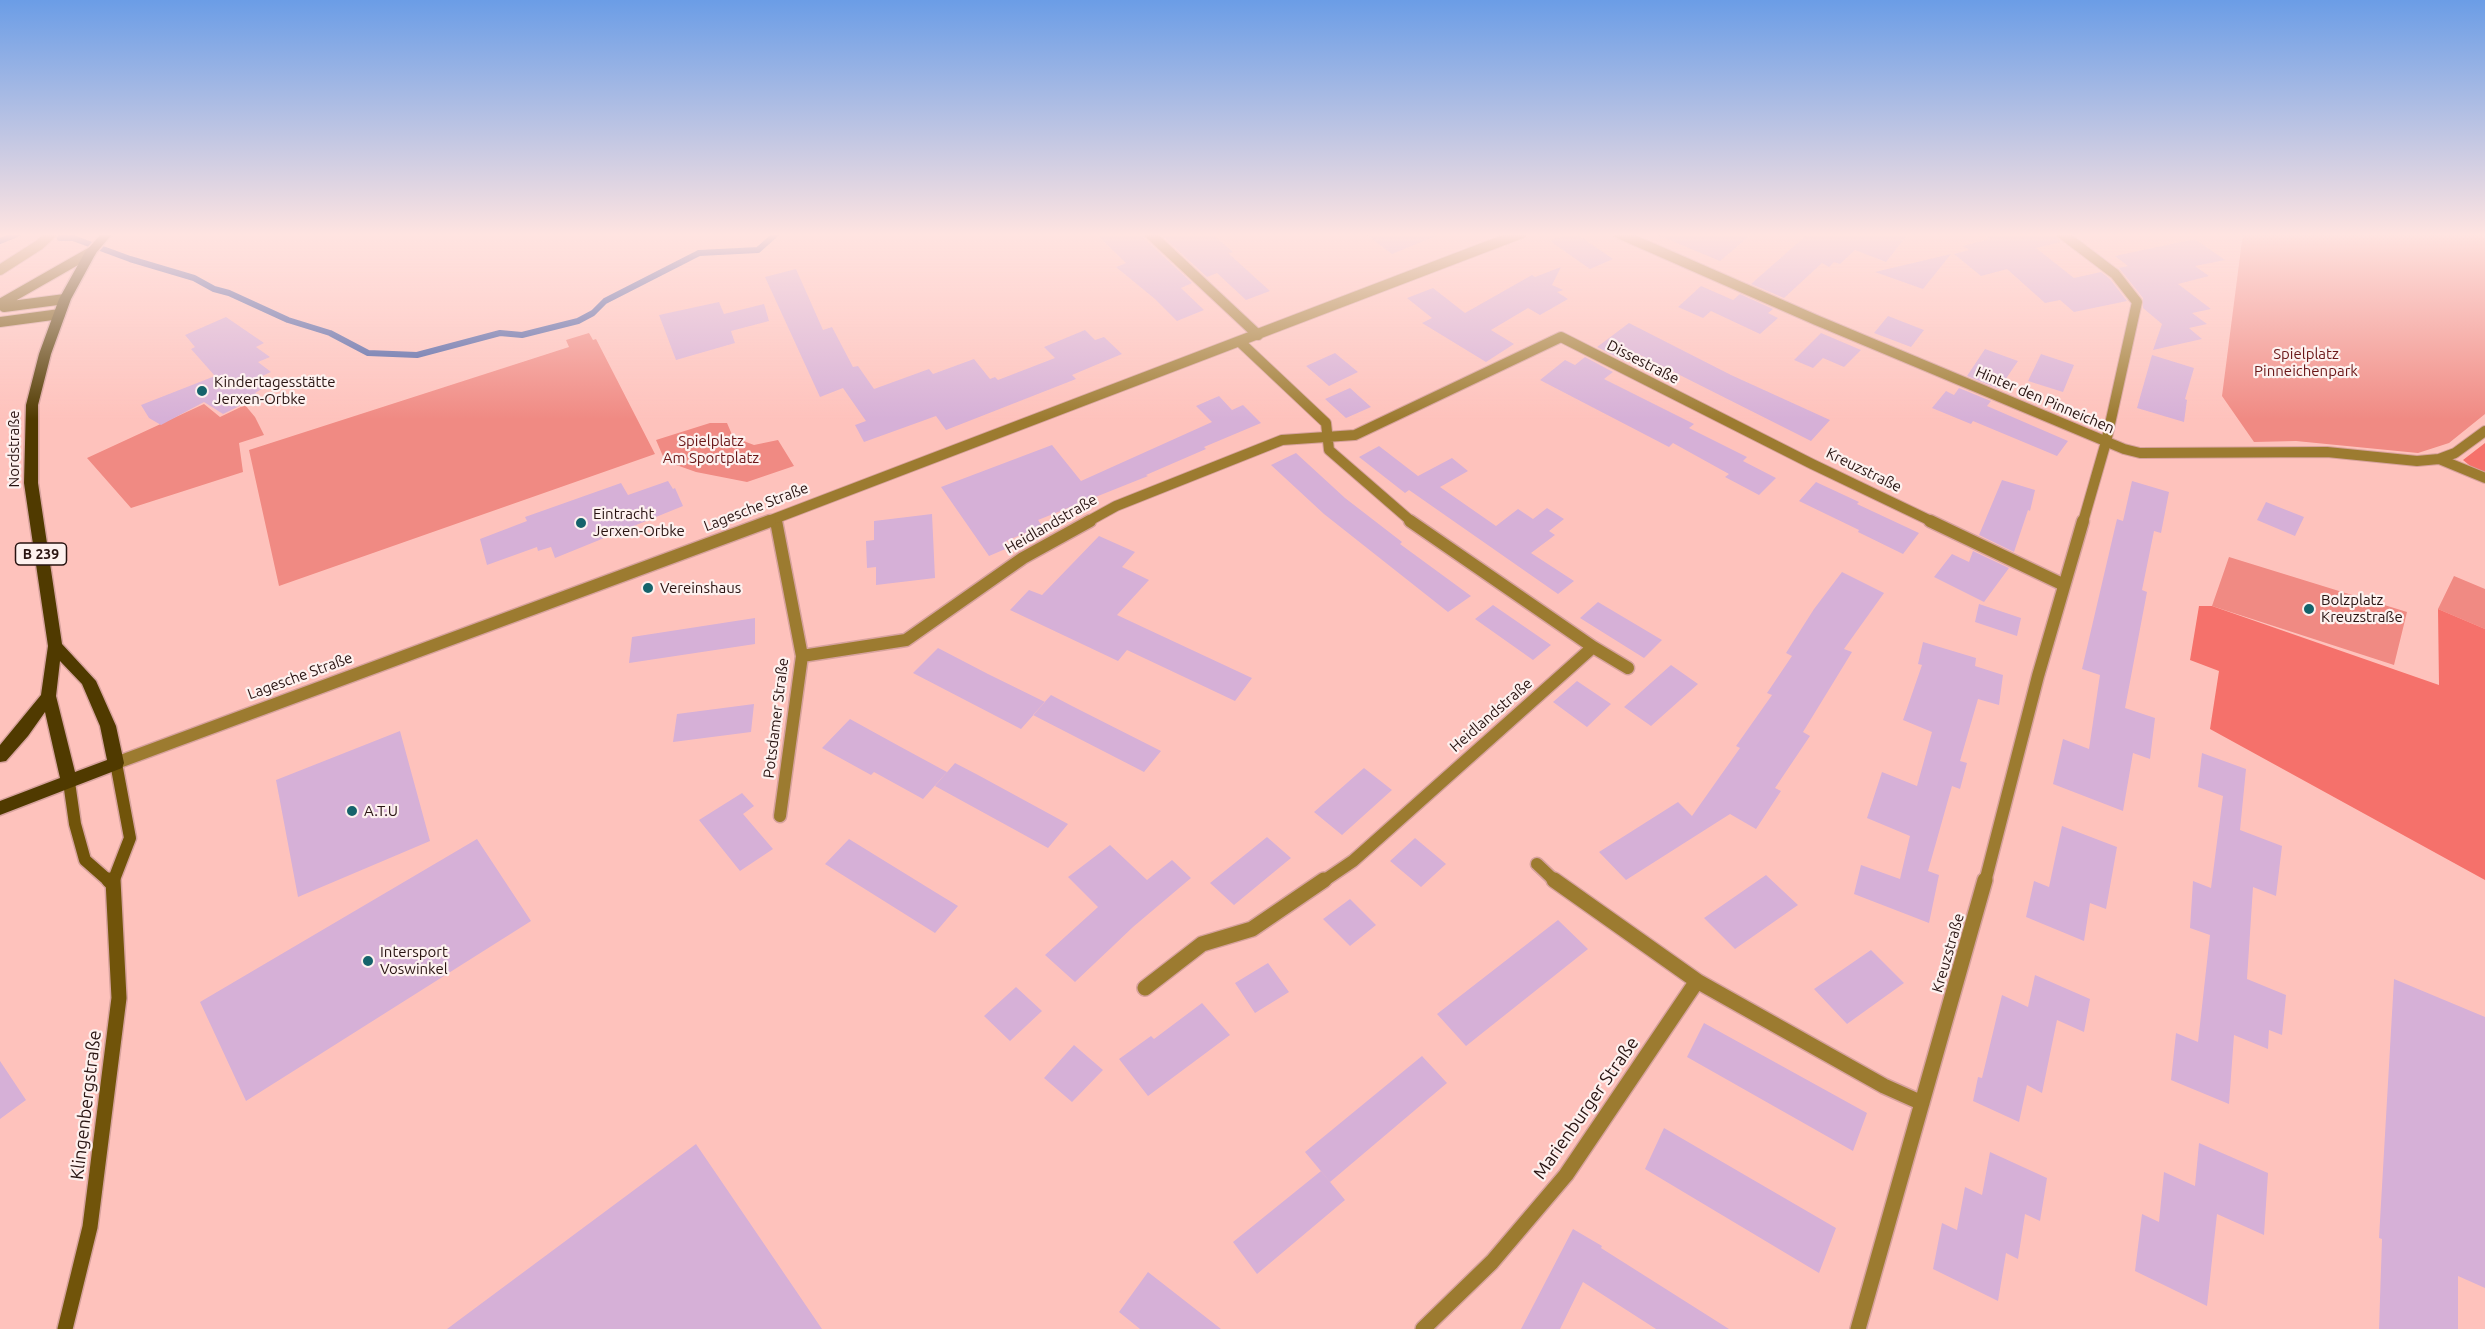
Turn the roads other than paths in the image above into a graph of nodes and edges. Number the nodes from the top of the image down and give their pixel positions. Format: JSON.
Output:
{"nodes":[{"id":1,"x":16,"y":295,"type":"edge"},
{"id":2,"x":69,"y":295,"type":"edge"},
{"id":3,"x":1216,"y":295,"type":"edge"},
{"id":4,"x":1360,"y":295,"type":"edge"},
{"id":5,"x":1760,"y":295,"type":"edge"},
{"id":6,"x":2132,"y":295,"type":"edge"},
{"id":7,"x":0,"y":304,"type":"edge"},
{"id":8,"x":62,"y":307,"type":"junction"},
{"id":9,"x":0,"y":308,"type":"edge"},
{"id":10,"x":0,"y":322,"type":"edge"},
{"id":11,"x":1258,"y":335,"type":"junction"},
{"id":12,"x":1240,"y":342,"type":"junction"},
{"id":13,"x":2485,"y":431,"type":"edge"},
{"id":14,"x":1327,"y":436,"type":"junction"},
{"id":15,"x":2106,"y":442,"type":"junction"},
{"id":16,"x":2439,"y":459,"type":"junction"},
{"id":17,"x":1812,"y":464,"type":"joint"},
{"id":18,"x":2485,"y":478,"type":"edge"},
{"id":19,"x":776,"y":519,"type":"junction"},
{"id":20,"x":2064,"y":585,"type":"junction"},
{"id":21,"x":55,"y":646,"type":"junction"},
{"id":22,"x":1593,"y":647,"type":"junction"},
{"id":23,"x":802,"y":656,"type":"junction"},
{"id":24,"x":1628,"y":668,"type":"dead end"},
{"id":25,"x":48,"y":696,"type":"junction"},
{"id":26,"x":0,"y":756,"type":"edge"},
{"id":27,"x":116,"y":763,"type":"junction"},
{"id":28,"x":69,"y":782,"type":"junction"},
{"id":29,"x":0,"y":808,"type":"edge"},
{"id":30,"x":780,"y":816,"type":"dead end"},
{"id":31,"x":1537,"y":864,"type":"dead end"},
{"id":32,"x":112,"y":883,"type":"junction"},
{"id":33,"x":1697,"y":981,"type":"junction"},
{"id":34,"x":1145,"y":988,"type":"dead end"},
{"id":35,"x":1922,"y":1103,"type":"junction"},
{"id":36,"x":64,"y":1329,"type":"edge"},
{"id":37,"x":1422,"y":1329,"type":"edge"},
{"id":38,"x":1858,"y":1329,"type":"edge"}],
"edges":[{"from":1,"to":7,"type":"main road"},
{"from":2,"to":8,"type":"main road","name":"Nordstraße","number":"B 239"},
{"from":3,"to":11,"type":"street"},
{"from":4,"to":11,"type":"street","name":"Lagesche Straße"},
{"from":5,"to":15,"type":"street","name":"Hinter den Pinneichen"},
{"from":6,"to":15,"type":"street","name":"Kreuzstraße"},
{"from":8,"to":9,"type":"main road"},
{"from":8,"to":10,"type":"main road"},
{"from":8,"to":21,"type":"main road","name":"Nordstraße","number":"B 239"},
{"from":11,"to":12,"type":"street","name":"Lagesche Straße"},
{"from":12,"to":14,"type":"street"},
{"from":12,"to":19,"type":"street","name":"Lagesche Straße"},
{"from":13,"to":16,"type":"street"},
{"from":14,"to":17,"type":"street","name":"Dissestraße"},
{"from":14,"to":22,"type":"street"},
{"from":14,"to":23,"type":"street","name":"Heidlandstraße"},
{"from":15,"to":16,"type":"street","name":"Hinter den Pinneichen"},
{"from":15,"to":20,"type":"street","name":"Kreuzstraße"},
{"from":16,"to":18,"type":"street","name":"Hinter den Pinneichen"},
{"from":17,"to":20,"type":"street","name":"Kreuzstraße"},
{"from":19,"to":23,"type":"street","name":"Potsdamer Straße"},
{"from":19,"to":27,"type":"street","name":"Lagesche Straße"},
{"from":20,"to":35,"type":"street","name":"Kreuzstraße"},
{"from":21,"to":25,"type":"main road","name":"Nordstraße","number":"B 239"},
{"from":21,"to":27,"type":"main road"},
{"from":22,"to":24,"type":"street"},
{"from":22,"to":34,"type":"street","name":"Heidlandstraße"},
{"from":23,"to":30,"type":"street","name":"Potsdamer Straße"},
{"from":25,"to":26,"type":"main road"},
{"from":25,"to":28,"type":"main road","name":"Nordstraße","number":"B 239"},
{"from":27,"to":28,"type":"main road","name":"Lagesche Straße"},
{"from":27,"to":32,"type":"main road","name":"Klingenbergstraße"},
{"from":28,"to":29,"type":"main road","name":"Lagesche Straße"},
{"from":28,"to":32,"type":"main road"},
{"from":31,"to":33,"type":"street"},
{"from":32,"to":36,"type":"main road","name":"Klingenbergstraße"},
{"from":33,"to":35,"type":"street"},
{"from":33,"to":37,"type":"street","name":"Marienburger Straße"},
{"from":35,"to":38,"type":"street","name":"Kreuzstraße"}]}
